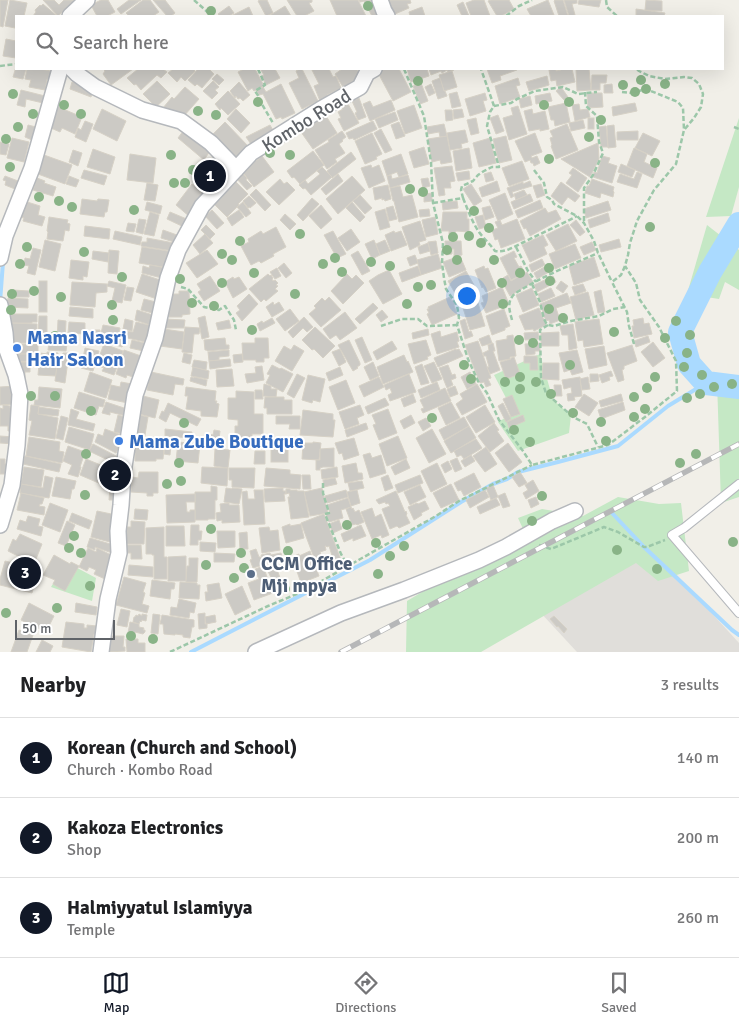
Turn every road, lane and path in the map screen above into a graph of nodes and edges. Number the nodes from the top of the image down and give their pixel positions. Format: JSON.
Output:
{"nodes":[{"id":1,"x":87,"y":0,"type":"edge"},
{"id":2,"x":194,"y":0,"type":"edge"},
{"id":3,"x":380,"y":0,"type":"edge"},
{"id":4,"x":532,"y":0,"type":"edge"},
{"id":5,"x":606,"y":0,"type":"edge"},
{"id":6,"x":71,"y":15,"type":"edge"},
{"id":7,"x":211,"y":15,"type":"edge"},
{"id":8,"x":386,"y":15,"type":"edge"},
{"id":9,"x":507,"y":15,"type":"edge"},
{"id":10,"x":616,"y":15,"type":"edge"},
{"id":11,"x":15,"y":64,"type":"edge"},
{"id":12,"x":0,"y":66,"type":"edge"},
{"id":13,"x":60,"y":70,"type":"edge"},
{"id":14,"x":73,"y":70,"type":"edge"},
{"id":15,"x":258,"y":70,"type":"edge"},
{"id":16,"x":372,"y":70,"type":"edge"},
{"id":17,"x":404,"y":70,"type":"edge"},
{"id":18,"x":481,"y":70,"type":"edge"},
{"id":19,"x":638,"y":70,"type":"edge"},
{"id":20,"x":584,"y":92,"type":"junction"},
{"id":21,"x":597,"y":92,"type":"dead end"},
{"id":22,"x":622,"y":92,"type":"dead end"},
{"id":23,"x":494,"y":106,"type":"junction"},
{"id":24,"x":734,"y":127,"type":"dead end"},
{"id":25,"x":739,"y":129,"type":"edge"},
{"id":26,"x":684,"y":130,"type":"junction"},
{"id":27,"x":281,"y":134,"type":"junction"},
{"id":28,"x":236,"y":169,"type":"junction"},
{"id":29,"x":534,"y":170,"type":"dead end"},
{"id":30,"x":463,"y":198,"type":"junction"},
{"id":31,"x":433,"y":203,"type":"junction"},
{"id":32,"x":577,"y":216,"type":"junction"},
{"id":33,"x":584,"y":223,"type":"junction"},
{"id":34,"x":516,"y":247,"type":"junction"},
{"id":35,"x":598,"y":253,"type":"junction"},
{"id":36,"x":0,"y":258,"type":"edge"},
{"id":37,"x":625,"y":266,"type":"junction"},
{"id":38,"x":168,"y":278,"type":"junction"},
{"id":39,"x":536,"y":282,"type":"junction"},
{"id":40,"x":612,"y":282,"type":"junction"},
{"id":41,"x":532,"y":284,"type":"junction"},
{"id":42,"x":0,"y":305,"type":"edge"},
{"id":43,"x":625,"y":307,"type":"junction"},
{"id":44,"x":512,"y":320,"type":"dead end"},
{"id":45,"x":457,"y":325,"type":"junction"},
{"id":46,"x":548,"y":325,"type":"junction"},
{"id":47,"x":381,"y":326,"type":"dead end"},
{"id":48,"x":236,"y":330,"type":"dead end"},
{"id":49,"x":634,"y":344,"type":"dead end"},
{"id":50,"x":598,"y":447,"type":"junction"},
{"id":51,"x":532,"y":465,"type":"junction"},
{"id":52,"x":323,"y":483,"type":"dead end"},
{"id":53,"x":739,"y":484,"type":"edge"},
{"id":54,"x":574,"y":511,"type":"dead end"},
{"id":55,"x":0,"y":526,"type":"edge"},
{"id":56,"x":672,"y":535,"type":"junction"},
{"id":57,"x":532,"y":544,"type":"dead end"},
{"id":58,"x":348,"y":566,"type":"junction"},
{"id":59,"x":739,"y":613,"type":"edge"},
{"id":60,"x":102,"y":652,"type":"edge"},
{"id":61,"x":170,"y":652,"type":"edge"},
{"id":62,"x":256,"y":652,"type":"edge"}],
"edges":[{"from":1,"to":6,"type":"street"},
{"from":2,"to":7,"type":"path"},
{"from":3,"to":8,"type":"street"},
{"from":4,"to":9,"type":"path"},
{"from":5,"to":10,"type":"path"},
{"from":11,"to":12,"type":"path"},
{"from":13,"to":36,"type":"street"},
{"from":14,"to":28,"type":"street"},
{"from":15,"to":27,"type":"path"},
{"from":16,"to":27,"type":"street","name":"Kombo Road"},
{"from":17,"to":31,"type":"path"},
{"from":18,"to":23,"type":"path"},
{"from":19,"to":26,"type":"path"},
{"from":20,"to":21,"type":"path"},
{"from":20,"to":23,"type":"path"},
{"from":20,"to":33,"type":"path"},
{"from":22,"to":26,"type":"path"},
{"from":23,"to":30,"type":"path"},
{"from":24,"to":25,"type":"path"},
{"from":26,"to":37,"type":"path"},
{"from":27,"to":28,"type":"street","name":"Kombo Road"},
{"from":28,"to":38,"type":"street","name":"Kombo Road"},
{"from":29,"to":32,"type":"path"},
{"from":30,"to":31,"type":"path"},
{"from":30,"to":34,"type":"path"},
{"from":31,"to":45,"type":"path"},
{"from":32,"to":33,"type":"path"},
{"from":32,"to":34,"type":"path"},
{"from":33,"to":35,"type":"path"},
{"from":34,"to":39,"type":"path"},
{"from":35,"to":39,"type":"path"},
{"from":35,"to":40,"type":"path"},
{"from":37,"to":40,"type":"path"},
{"from":37,"to":50,"type":"path"},
{"from":38,"to":48,"type":"path"},
{"from":38,"to":60,"type":"street","name":"Kombo Road"},
{"from":39,"to":41,"type":"path"},
{"from":40,"to":43,"type":"path"},
{"from":41,"to":44,"type":"path"},
{"from":41,"to":46,"type":"path"},
{"from":42,"to":55,"type":"street"},
{"from":43,"to":46,"type":"path"},
{"from":43,"to":49,"type":"path"},
{"from":45,"to":47,"type":"path"},
{"from":45,"to":51,"type":"path"},
{"from":46,"to":50,"type":"path"},
{"from":50,"to":51,"type":"path"},
{"from":51,"to":58,"type":"path"},
{"from":52,"to":58,"type":"path"},
{"from":53,"to":56,"type":"lane"},
{"from":54,"to":62,"type":"street"},
{"from":56,"to":57,"type":"path"},
{"from":56,"to":59,"type":"lane"},
{"from":58,"to":61,"type":"path"}]}
